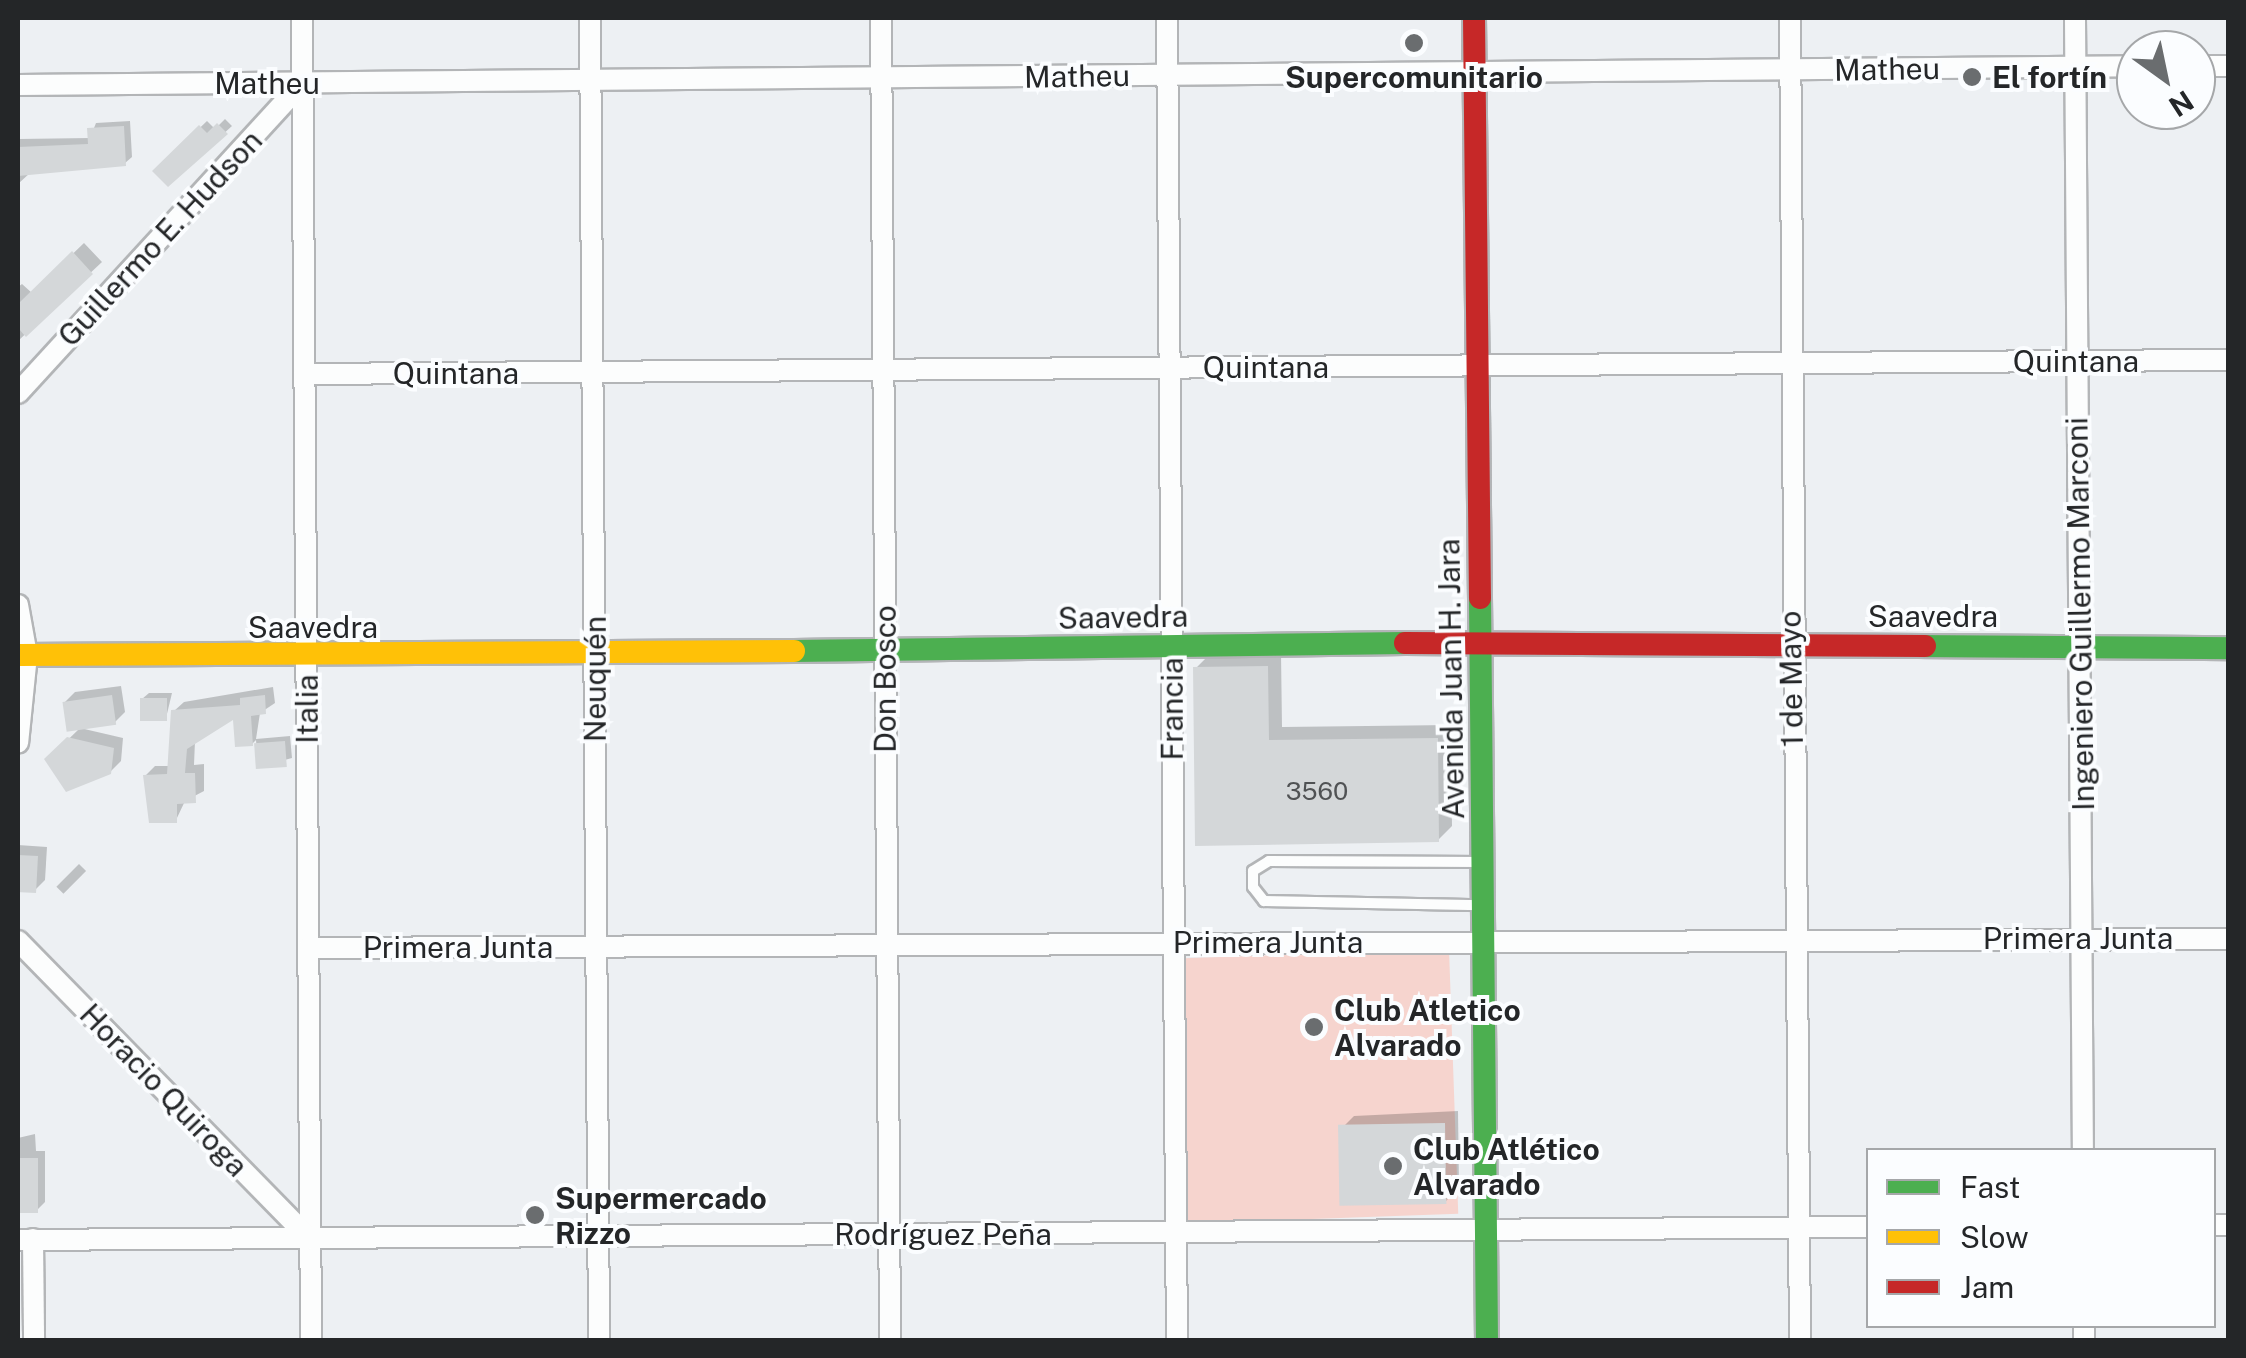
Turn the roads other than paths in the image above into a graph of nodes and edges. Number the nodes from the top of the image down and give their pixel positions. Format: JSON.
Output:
{"nodes":[{"id":1,"x":302,"y":18,"type":"edge"},
{"id":2,"x":590,"y":18,"type":"edge"},
{"id":3,"x":881,"y":18,"type":"edge"},
{"id":4,"x":1167,"y":18,"type":"edge"},
{"id":5,"x":1474,"y":18,"type":"edge"},
{"id":6,"x":1790,"y":18,"type":"edge"},
{"id":7,"x":2076,"y":18,"type":"edge"},
{"id":8,"x":2116,"y":66,"type":"edge"},
{"id":9,"x":2076,"y":67,"type":"junction"},
{"id":10,"x":1790,"y":70,"type":"junction"},
{"id":11,"x":1474,"y":72,"type":"junction"},
{"id":12,"x":1167,"y":75,"type":"junction"},
{"id":13,"x":882,"y":78,"type":"junction"},
{"id":14,"x":590,"y":80,"type":"junction"},
{"id":15,"x":302,"y":83,"type":"junction"},
{"id":16,"x":18,"y":85,"type":"edge"},
{"id":17,"x":2228,"y":360,"type":"edge"},
{"id":18,"x":2078,"y":361,"type":"junction"},
{"id":19,"x":1792,"y":363,"type":"junction"},
{"id":20,"x":1477,"y":366,"type":"junction"},
{"id":21,"x":1169,"y":368,"type":"junction"},
{"id":22,"x":884,"y":370,"type":"junction"},
{"id":23,"x":592,"y":372,"type":"junction"},
{"id":24,"x":304,"y":374,"type":"junction"},
{"id":25,"x":18,"y":393,"type":"edge"},
{"id":26,"x":18,"y":605,"type":"edge"},
{"id":27,"x":1480,"y":642,"type":"junction"},
{"id":28,"x":1172,"y":646,"type":"junction"},
{"id":29,"x":1790,"y":646,"type":"junction"},
{"id":30,"x":2083,"y":646,"type":"junction"},
{"id":31,"x":2228,"y":648,"type":"edge"},
{"id":32,"x":885,"y":650,"type":"junction"},
{"id":33,"x":594,"y":654,"type":"junction"},
{"id":34,"x":22,"y":655,"type":"edge"},
{"id":35,"x":306,"y":658,"type":"junction"},
{"id":36,"x":18,"y":743,"type":"edge"},
{"id":37,"x":1482,"y":862,"type":"junction"},
{"id":38,"x":1483,"y":905,"type":"junction"},
{"id":39,"x":2082,"y":937,"type":"junction"},
{"id":40,"x":1797,"y":938,"type":"junction"},
{"id":41,"x":2228,"y":939,"type":"edge"},
{"id":42,"x":1483,"y":940,"type":"junction"},
{"id":43,"x":18,"y":941,"type":"edge"},
{"id":44,"x":1174,"y":942,"type":"junction"},
{"id":45,"x":887,"y":944,"type":"junction"},
{"id":46,"x":596,"y":946,"type":"junction"},
{"id":47,"x":308,"y":948,"type":"junction"},
{"id":48,"x":2083,"y":1148,"type":"edge"},
{"id":49,"x":1799,"y":1228,"type":"junction"},
{"id":50,"x":1866,"y":1228,"type":"edge"},
{"id":51,"x":1486,"y":1230,"type":"junction"},
{"id":52,"x":1176,"y":1232,"type":"junction"},
{"id":53,"x":889,"y":1234,"type":"junction"},
{"id":54,"x":598,"y":1236,"type":"junction"},
{"id":55,"x":310,"y":1238,"type":"junction"},
{"id":56,"x":25,"y":1240,"type":"edge"},
{"id":57,"x":34,"y":1340,"type":"edge"},
{"id":58,"x":311,"y":1340,"type":"edge"},
{"id":59,"x":599,"y":1340,"type":"edge"},
{"id":60,"x":890,"y":1340,"type":"edge"},
{"id":61,"x":1177,"y":1340,"type":"edge"},
{"id":62,"x":1487,"y":1340,"type":"edge"},
{"id":63,"x":1800,"y":1340,"type":"edge"}],
"edges":[{"from":1,"to":15,"type":"street","name":"Italia"},
{"from":2,"to":14,"type":"street","name":"Neuquén"},
{"from":3,"to":13,"type":"street","name":"Don Bosco"},
{"from":4,"to":12,"type":"street","name":"Francia"},
{"from":5,"to":11,"type":"street","name":"Avenida Juan H. Jara"},
{"from":6,"to":10,"type":"street","name":"1 de Mayo"},
{"from":7,"to":9,"type":"street","name":"Ingeniero Guillermo Marconi"},
{"from":8,"to":9,"type":"street","name":"Matheu"},
{"from":9,"to":10,"type":"street","name":"Matheu"},
{"from":9,"to":18,"type":"street","name":"Ingeniero Guillermo Marconi"},
{"from":10,"to":11,"type":"street","name":"Matheu"},
{"from":10,"to":19,"type":"street","name":"1 de Mayo"},
{"from":11,"to":12,"type":"street","name":"Matheu"},
{"from":11,"to":20,"type":"street","name":"Avenida Juan H. Jara"},
{"from":12,"to":13,"type":"street","name":"Matheu"},
{"from":12,"to":21,"type":"street","name":"Francia"},
{"from":13,"to":14,"type":"street","name":"Matheu"},
{"from":13,"to":22,"type":"street","name":"Don Bosco"},
{"from":14,"to":15,"type":"street","name":"Matheu"},
{"from":14,"to":23,"type":"street","name":"Neuquén"},
{"from":15,"to":16,"type":"street","name":"Matheu"},
{"from":15,"to":24,"type":"street","name":"Italia"},
{"from":15,"to":25,"type":"street","name":"Guillermo E. Hudson"},
{"from":17,"to":18,"type":"street","name":"Quintana"},
{"from":18,"to":19,"type":"street","name":"Quintana"},
{"from":18,"to":30,"type":"street","name":"Ingeniero Guillermo Marconi"},
{"from":19,"to":20,"type":"street","name":"Quintana"},
{"from":19,"to":29,"type":"street","name":"1 de Mayo"},
{"from":20,"to":21,"type":"street","name":"Quintana"},
{"from":20,"to":27,"type":"street","name":"Avenida Juan H. Jara"},
{"from":21,"to":22,"type":"street","name":"Quintana"},
{"from":21,"to":28,"type":"street","name":"Francia"},
{"from":22,"to":23,"type":"street","name":"Quintana"},
{"from":22,"to":32,"type":"street","name":"Don Bosco"},
{"from":23,"to":24,"type":"street","name":"Quintana"},
{"from":23,"to":33,"type":"street","name":"Neuquén"},
{"from":24,"to":35,"type":"street","name":"Italia"},
{"from":26,"to":34,"type":"street"},
{"from":27,"to":28,"type":"street","name":"Saavedra"},
{"from":27,"to":29,"type":"street","name":"Saavedra"},
{"from":27,"to":37,"type":"street","name":"Avenida Juan H. Jara"},
{"from":28,"to":32,"type":"street","name":"Saavedra"},
{"from":28,"to":44,"type":"street","name":"Francia"},
{"from":29,"to":30,"type":"street","name":"Saavedra"},
{"from":29,"to":40,"type":"street","name":"1 de Mayo"},
{"from":30,"to":31,"type":"street","name":"Saavedra"},
{"from":30,"to":39,"type":"street","name":"Ingeniero Guillermo Marconi"},
{"from":32,"to":33,"type":"street","name":"Saavedra"},
{"from":32,"to":45,"type":"street","name":"Don Bosco"},
{"from":33,"to":35,"type":"street","name":"Saavedra"},
{"from":33,"to":46,"type":"street","name":"Neuquén"},
{"from":34,"to":35,"type":"street","name":"Saavedra"},
{"from":34,"to":36,"type":"street"},
{"from":35,"to":47,"type":"street","name":"Italia"},
{"from":37,"to":38,"type":"street","name":"Avenida Juan H. Jara"},
{"from":37,"to":38,"type":"lane"},
{"from":38,"to":42,"type":"street","name":"Avenida Juan H. Jara"},
{"from":39,"to":40,"type":"street","name":"Primera Junta"},
{"from":39,"to":41,"type":"street","name":"Primera Junta"},
{"from":39,"to":48,"type":"street","name":"Ingeniero Guillermo Marconi"},
{"from":40,"to":42,"type":"street","name":"Primera Junta"},
{"from":40,"to":49,"type":"street","name":"1 de Mayo"},
{"from":42,"to":44,"type":"street","name":"Primera Junta"},
{"from":42,"to":51,"type":"street","name":"Avenida Juan H. Jara"},
{"from":43,"to":55,"type":"street","name":"Horacio Quiroga"},
{"from":44,"to":45,"type":"street","name":"Primera Junta"},
{"from":44,"to":52,"type":"street","name":"Francia"},
{"from":45,"to":46,"type":"street","name":"Primera Junta"},
{"from":45,"to":53,"type":"street","name":"Don Bosco"},
{"from":46,"to":47,"type":"street","name":"Primera Junta"},
{"from":46,"to":54,"type":"street","name":"Neuquén"},
{"from":47,"to":55,"type":"street","name":"Italia"},
{"from":49,"to":50,"type":"street","name":"Rodríguez Peña"},
{"from":49,"to":51,"type":"street","name":"Rodríguez Peña"},
{"from":49,"to":63,"type":"street","name":"1 de Mayo"},
{"from":51,"to":52,"type":"street","name":"Rodríguez Peña"},
{"from":51,"to":62,"type":"street","name":"Avenida Juan H. Jara"},
{"from":52,"to":53,"type":"street","name":"Rodríguez Peña"},
{"from":52,"to":61,"type":"street","name":"Francia"},
{"from":53,"to":54,"type":"street","name":"Rodríguez Peña"},
{"from":53,"to":60,"type":"street","name":"Don Bosco"},
{"from":54,"to":55,"type":"street","name":"Rodríguez Peña"},
{"from":54,"to":59,"type":"street","name":"Neuquén"},
{"from":55,"to":56,"type":"street","name":"Rodríguez Peña"},
{"from":55,"to":58,"type":"street","name":"Italia"},
{"from":56,"to":57,"type":"street"}]}
